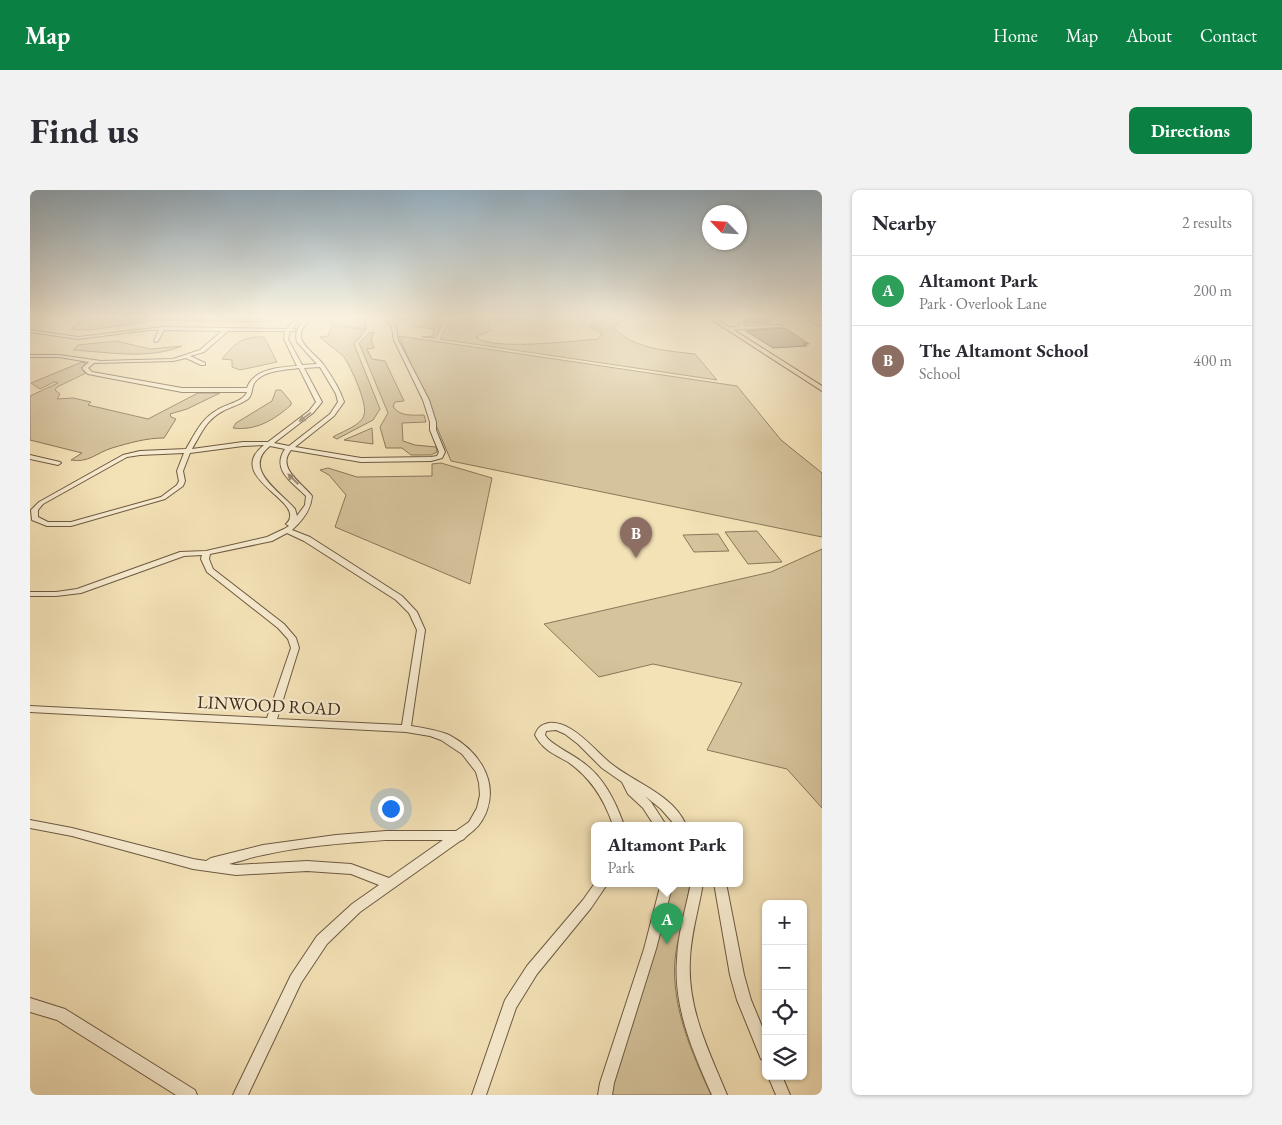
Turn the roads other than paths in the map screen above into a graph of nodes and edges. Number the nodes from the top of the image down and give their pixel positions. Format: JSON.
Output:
{"nodes":[{"id":1,"x":87,"y":360,"type":"edge"},
{"id":2,"x":150,"y":360,"type":"edge"},
{"id":3,"x":195,"y":360,"type":"edge"},
{"id":4,"x":297,"y":360,"type":"edge"},
{"id":5,"x":317,"y":360,"type":"edge"},
{"id":6,"x":406,"y":360,"type":"edge"},
{"id":7,"x":778,"y":360,"type":"edge"},
{"id":8,"x":93,"y":361,"type":"junction"},
{"id":9,"x":203,"y":364,"type":"dead end"},
{"id":10,"x":321,"y":365,"type":"junction"},
{"id":11,"x":301,"y":368,"type":"junction"},
{"id":12,"x":822,"y":388,"type":"edge"},
{"id":13,"x":250,"y":390,"type":"junction"},
{"id":14,"x":269,"y":444,"type":"junction"},
{"id":15,"x":290,"y":448,"type":"junction"},
{"id":16,"x":188,"y":451,"type":"junction"},
{"id":17,"x":30,"y":457,"type":"edge"},
{"id":18,"x":58,"y":463,"type":"dead end"},
{"id":19,"x":287,"y":531,"type":"junction"},
{"id":20,"x":206,"y":553,"type":"junction"},
{"id":21,"x":30,"y":594,"type":"edge"},
{"id":22,"x":30,"y":709,"type":"edge"},
{"id":23,"x":271,"y":721,"type":"junction"},
{"id":24,"x":406,"y":729,"type":"junction"},
{"id":25,"x":626,"y":780,"type":"junction"},
{"id":26,"x":617,"y":822,"type":"edge"},
{"id":27,"x":658,"y":822,"type":"edge"},
{"id":28,"x":679,"y":822,"type":"edge"},
{"id":29,"x":30,"y":824,"type":"edge"},
{"id":30,"x":460,"y":836,"type":"junction"},
{"id":31,"x":203,"y":864,"type":"junction"},
{"id":32,"x":391,"y":884,"type":"junction"},
{"id":33,"x":599,"y":887,"type":"edge"},
{"id":34,"x":666,"y":887,"type":"edge"},
{"id":35,"x":696,"y":887,"type":"edge"},
{"id":36,"x":721,"y":887,"type":"edge"},
{"id":37,"x":30,"y":1005,"type":"edge"},
{"id":38,"x":762,"y":1044,"type":"edge"},
{"id":39,"x":777,"y":1080,"type":"edge"},
{"id":40,"x":190,"y":1095,"type":"edge"},
{"id":41,"x":240,"y":1095,"type":"edge"},
{"id":42,"x":479,"y":1095,"type":"edge"},
{"id":43,"x":605,"y":1095,"type":"edge"},
{"id":44,"x":720,"y":1095,"type":"edge"},
{"id":45,"x":783,"y":1095,"type":"edge"}],
"edges":[{"from":1,"to":8,"type":"street"},
{"from":2,"to":8,"type":"street"},
{"from":3,"to":9,"type":"street"},
{"from":4,"to":11,"type":"street"},
{"from":5,"to":10,"type":"street"},
{"from":6,"to":15,"type":"street"},
{"from":7,"to":12,"type":"main road"},
{"from":8,"to":13,"type":"street"},
{"from":10,"to":11,"type":"street"},
{"from":10,"to":15,"type":"street"},
{"from":11,"to":13,"type":"street"},
{"from":11,"to":14,"type":"street","one_way":true},
{"from":13,"to":16,"type":"street"},
{"from":14,"to":15,"type":"street"},
{"from":14,"to":16,"type":"street"},
{"from":14,"to":19,"type":"street"},
{"from":19,"to":15,"type":"street","one_way":true},
{"from":16,"to":16,"type":"street"},
{"from":17,"to":18,"type":"street"},
{"from":19,"to":20,"type":"street"},
{"from":19,"to":24,"type":"street"},
{"from":20,"to":21,"type":"street"},
{"from":20,"to":23,"type":"street"},
{"from":22,"to":23,"type":"street","name":"LINWOOD ROAD"},
{"from":23,"to":24,"type":"street","name":"LINWOOD ROAD"},
{"from":24,"to":30,"type":"street","name":"LINWOOD ROAD"},
{"from":25,"to":26,"type":"street"},
{"from":25,"to":27,"type":"street"},
{"from":25,"to":28,"type":"street"},
{"from":29,"to":31,"type":"street"},
{"from":30,"to":31,"type":"street"},
{"from":30,"to":32,"type":"street"},
{"from":31,"to":32,"type":"street"},
{"from":32,"to":41,"type":"street"},
{"from":33,"to":42,"type":"street"},
{"from":34,"to":43,"type":"street"},
{"from":35,"to":44,"type":"street"},
{"from":36,"to":38,"type":"street"},
{"from":37,"to":40,"type":"street"},
{"from":39,"to":45,"type":"street"}]}
